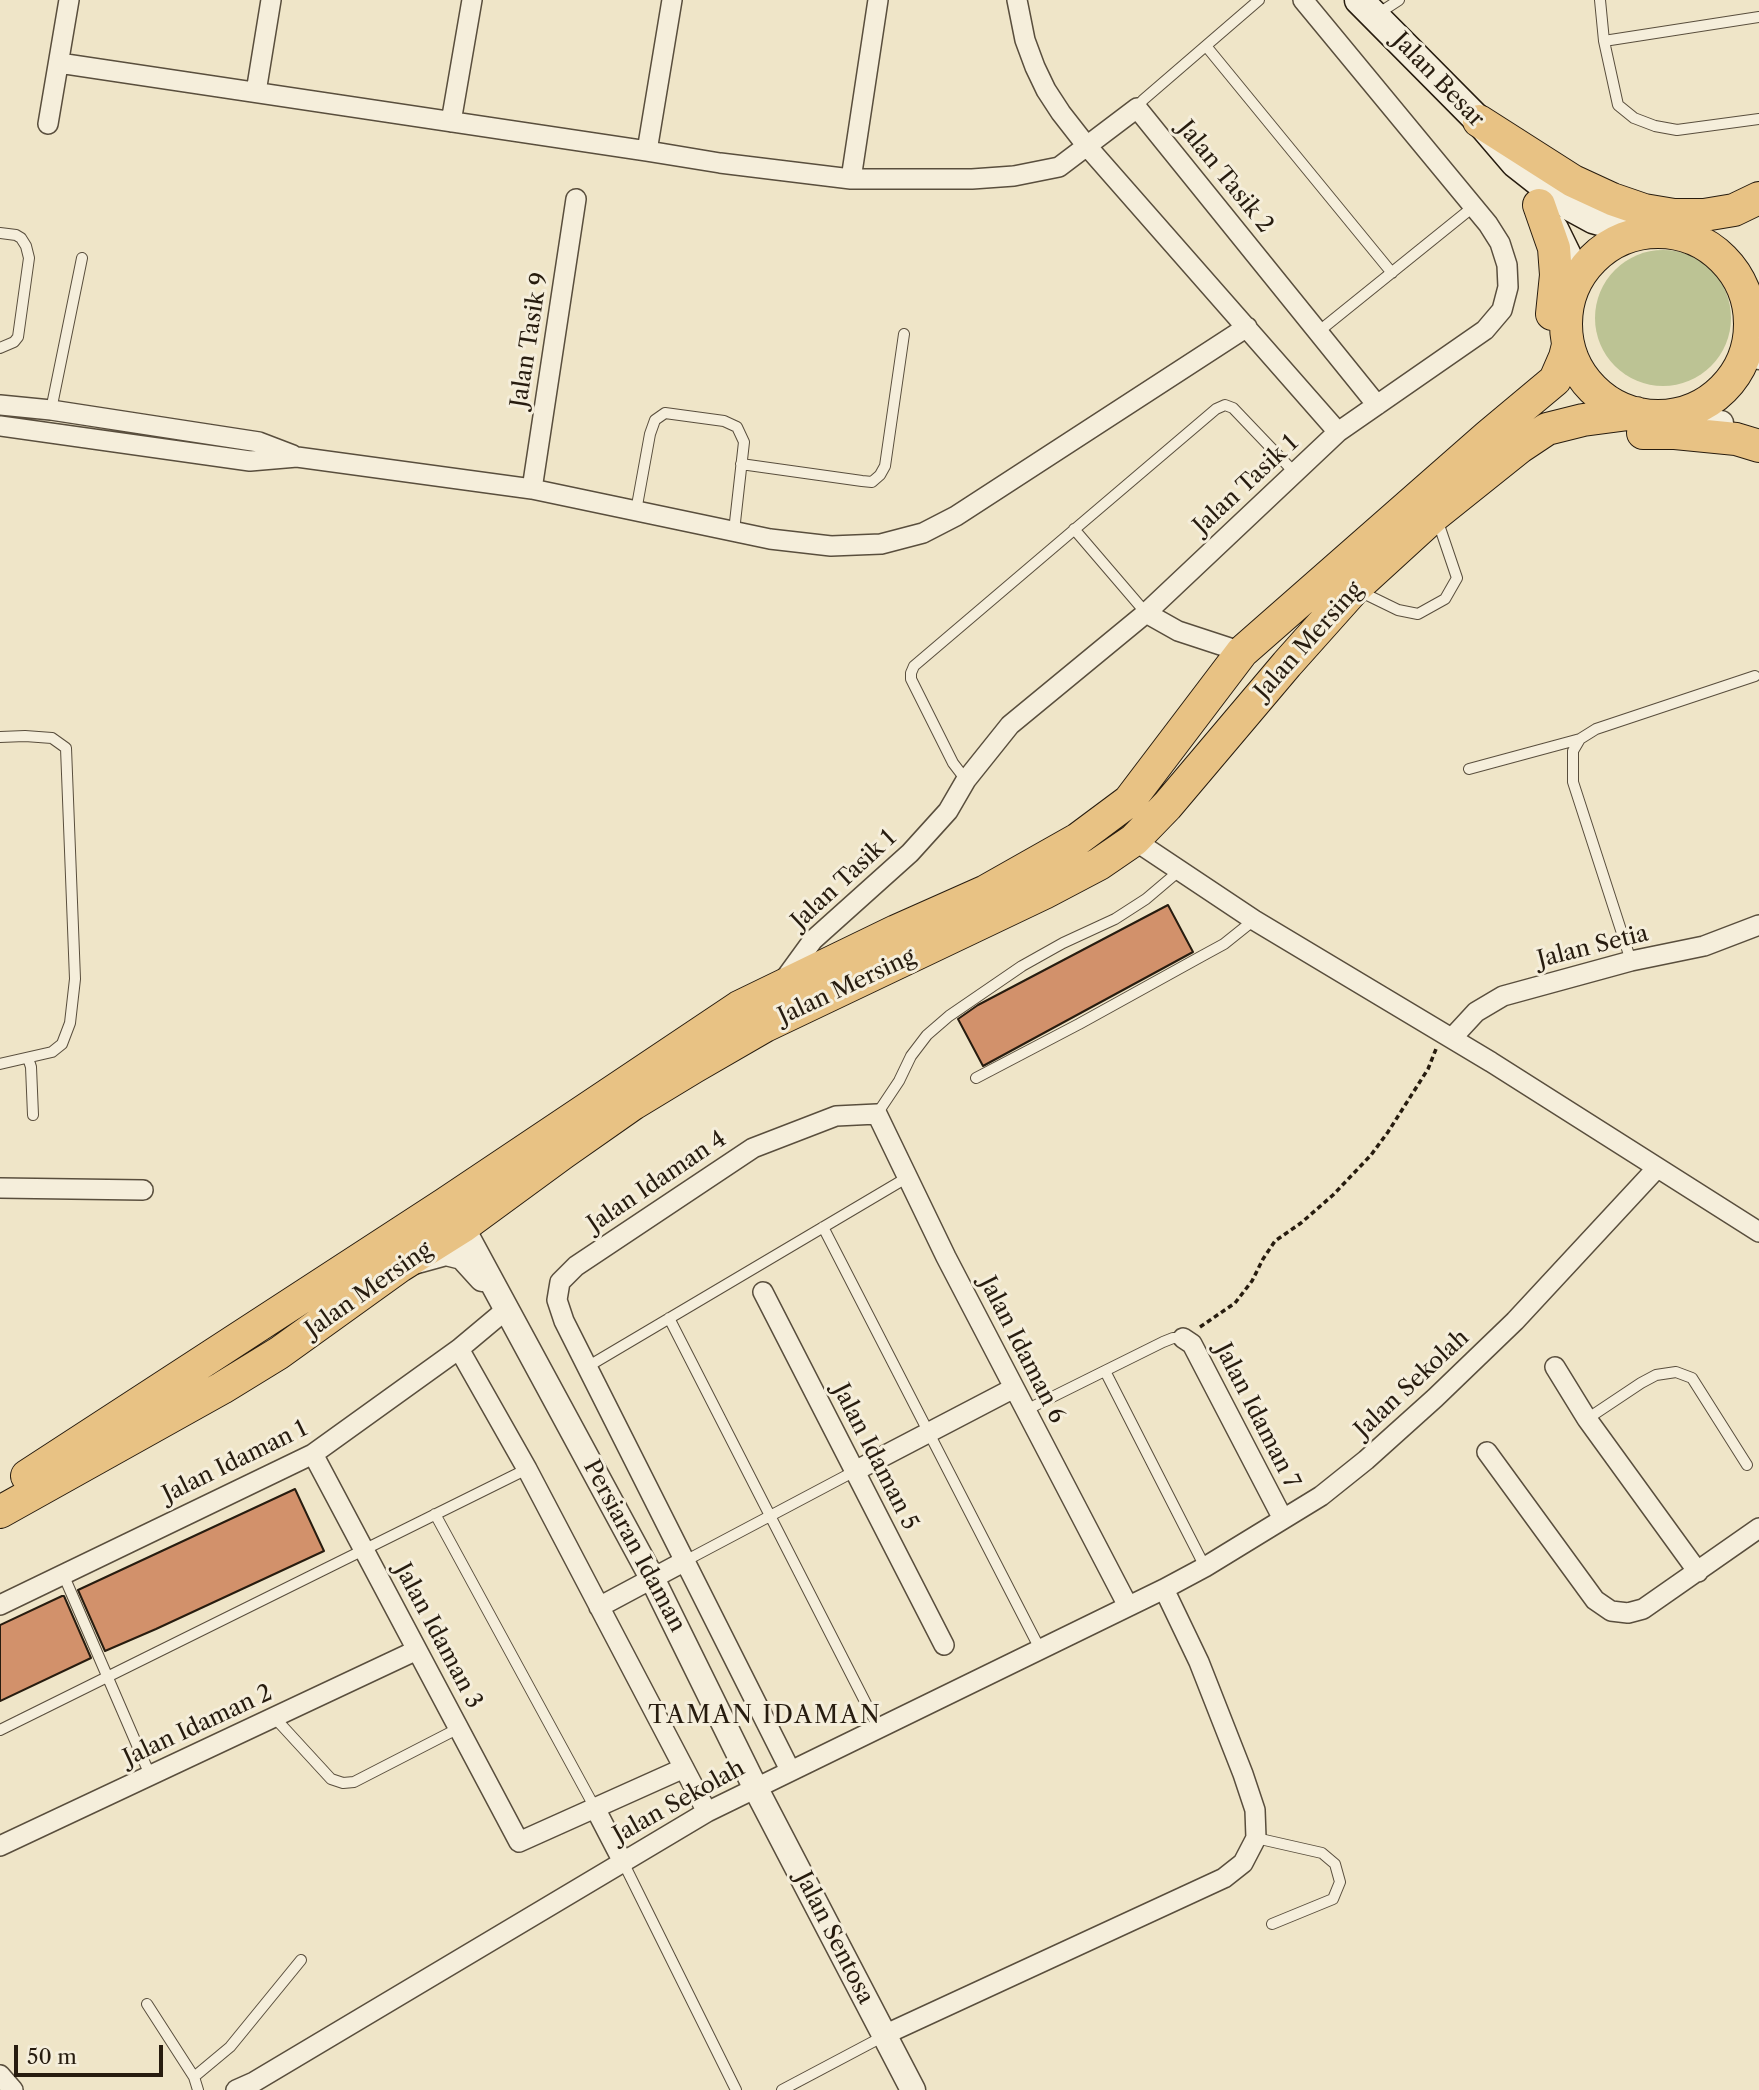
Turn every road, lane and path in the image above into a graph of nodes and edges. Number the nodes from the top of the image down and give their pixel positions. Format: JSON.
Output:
{"nodes":[{"id":1,"x":68,"y":0,"type":"edge"},
{"id":2,"x":271,"y":0,"type":"edge"},
{"id":3,"x":472,"y":0,"type":"edge"},
{"id":4,"x":672,"y":0,"type":"edge"},
{"id":5,"x":878,"y":0,"type":"edge"},
{"id":6,"x":1017,"y":0,"type":"edge"},
{"id":7,"x":1259,"y":0,"type":"edge"},
{"id":8,"x":1303,"y":0,"type":"edge"},
{"id":9,"x":1600,"y":0,"type":"edge"},
{"id":10,"x":1378,"y":5,"type":"edge"},
{"id":11,"x":1759,"y":17,"type":"edge"},
{"id":12,"x":1604,"y":41,"type":"junction"},
{"id":13,"x":1206,"y":46,"type":"junction"},
{"id":14,"x":59,"y":63,"type":"junction"},
{"id":15,"x":256,"y":92,"type":"junction"},
{"id":16,"x":1137,"y":108,"type":"junction"},
{"id":17,"x":1759,"y":119,"type":"edge"},
{"id":18,"x":1479,"y":121,"type":"junction"},
{"id":19,"x":452,"y":122,"type":"junction"},
{"id":20,"x":48,"y":124,"type":"dead end"},
{"id":21,"x":1086,"y":145,"type":"junction"},
{"id":22,"x":647,"y":150,"type":"junction"},
{"id":23,"x":1515,"y":163,"type":"junction"},
{"id":24,"x":851,"y":179,"type":"junction"},
{"id":25,"x":1759,"y":198,"type":"edge"},
{"id":26,"x":576,"y":199,"type":"dead end"},
{"id":27,"x":1539,"y":205,"type":"junction"},
{"id":28,"x":1473,"y":207,"type":"junction"},
{"id":29,"x":1759,"y":210,"type":"edge"},
{"id":30,"x":0,"y":233,"type":"edge"},
{"id":31,"x":1642,"y":233,"type":"junction"},
{"id":32,"x":1707,"y":246,"type":"junction"},
{"id":33,"x":82,"y":258,"type":"dead end"},
{"id":34,"x":1392,"y":273,"type":"junction"},
{"id":35,"x":1578,"y":278,"type":"junction"},
{"id":36,"x":1752,"y":284,"type":"edge"},
{"id":37,"x":1247,"y":327,"type":"junction"},
{"id":38,"x":1318,"y":332,"type":"junction"},
{"id":39,"x":904,"y":334,"type":"dead end"},
{"id":40,"x":1568,"y":345,"type":"junction"},
{"id":41,"x":1754,"y":347,"type":"edge"},
{"id":42,"x":0,"y":348,"type":"edge"},
{"id":43,"x":1527,"y":403,"type":"junction"},
{"id":44,"x":0,"y":405,"type":"edge"},
{"id":45,"x":1377,"y":405,"type":"junction"},
{"id":46,"x":51,"y":410,"type":"junction"},
{"id":47,"x":1636,"y":413,"type":"junction"},
{"id":48,"x":1667,"y":415,"type":"junction"},
{"id":49,"x":0,"y":426,"type":"edge"},
{"id":50,"x":1338,"y":432,"type":"junction"},
{"id":51,"x":1759,"y":433,"type":"edge"},
{"id":52,"x":1759,"y":446,"type":"edge"},
{"id":53,"x":297,"y":457,"type":"junction"},
{"id":54,"x":741,"y":464,"type":"junction"},
{"id":55,"x":1490,"y":472,"type":"junction"},
{"id":56,"x":1295,"y":473,"type":"junction"},
{"id":57,"x":532,"y":489,"type":"junction"},
{"id":58,"x":636,"y":512,"type":"junction"},
{"id":59,"x":1435,"y":515,"type":"junction"},
{"id":60,"x":1074,"y":529,"type":"junction"},
{"id":61,"x":734,"y":531,"type":"junction"},
{"id":62,"x":1354,"y":589,"type":"junction"},
{"id":63,"x":1146,"y":613,"type":"junction"},
{"id":64,"x":1242,"y":652,"type":"junction"},
{"id":65,"x":1755,"y":676,"type":"dead end"},
{"id":66,"x":0,"y":737,"type":"edge"},
{"id":67,"x":1580,"y":739,"type":"junction"},
{"id":68,"x":1469,"y":769,"type":"dead end"},
{"id":69,"x":966,"y":780,"type":"junction"},
{"id":70,"x":1134,"y":840,"type":"junction"},
{"id":71,"x":1179,"y":872,"type":"junction"},
{"id":72,"x":1254,"y":920,"type":"junction"},
{"id":73,"x":1759,"y":925,"type":"edge"},
{"id":74,"x":1631,"y":961,"type":"junction"},
{"id":75,"x":778,"y":988,"type":"junction"},
{"id":76,"x":1446,"y":1034,"type":"junction"},
{"id":77,"x":28,"y":1058,"type":"junction"},
{"id":78,"x":0,"y":1064,"type":"edge"},
{"id":79,"x":976,"y":1078,"type":"dead end"},
{"id":80,"x":877,"y":1114,"type":"junction"},
{"id":81,"x":33,"y":1115,"type":"dead end"},
{"id":82,"x":1657,"y":1168,"type":"junction"},
{"id":83,"x":908,"y":1177,"type":"junction"},
{"id":84,"x":0,"y":1188,"type":"edge"},
{"id":85,"x":143,"y":1190,"type":"dead end"},
{"id":86,"x":463,"y":1227,"type":"junction"},
{"id":87,"x":823,"y":1227,"type":"junction"},
{"id":88,"x":1759,"y":1232,"type":"edge"},
{"id":89,"x":400,"y":1266,"type":"junction"},
{"id":90,"x":763,"y":1292,"type":"dead end"},
{"id":91,"x":508,"y":1308,"type":"junction"},
{"id":92,"x":669,"y":1318,"type":"junction"},
{"id":93,"x":1183,"y":1338,"type":"junction"},
{"id":94,"x":459,"y":1349,"type":"junction"},
{"id":95,"x":587,"y":1367,"type":"junction"},
{"id":96,"x":1555,"y":1367,"type":"dead end"},
{"id":97,"x":1105,"y":1371,"type":"junction"},
{"id":98,"x":1014,"y":1388,"type":"junction"},
{"id":99,"x":1026,"y":1410,"type":"junction"},
{"id":100,"x":1587,"y":1419,"type":"junction"},
{"id":101,"x":929,"y":1433,"type":"junction"},
{"id":102,"x":1487,"y":1452,"type":"dead end"},
{"id":103,"x":313,"y":1454,"type":"junction"},
{"id":104,"x":1747,"y":1465,"type":"dead end"},
{"id":105,"x":527,"y":1469,"type":"junction"},
{"id":106,"x":855,"y":1472,"type":"junction"},
{"id":107,"x":0,"y":1494,"type":"edge"},
{"id":108,"x":0,"y":1513,"type":"edge"},
{"id":109,"x":435,"y":1514,"type":"junction"},
{"id":110,"x":770,"y":1516,"type":"junction"},
{"id":111,"x":1283,"y":1520,"type":"junction"},
{"id":112,"x":1759,"y":1528,"type":"edge"},
{"id":113,"x":364,"y":1550,"type":"junction"},
{"id":114,"x":685,"y":1561,"type":"junction"},
{"id":115,"x":1205,"y":1567,"type":"junction"},
{"id":116,"x":1698,"y":1572,"type":"junction"},
{"id":117,"x":62,"y":1573,"type":"junction"},
{"id":118,"x":652,"y":1578,"type":"junction"},
{"id":119,"x":1164,"y":1589,"type":"junction"},
{"id":120,"x":0,"y":1605,"type":"edge"},
{"id":121,"x":1128,"y":1606,"type":"junction"},
{"id":122,"x":599,"y":1607,"type":"junction"},
{"id":123,"x":944,"y":1645,"type":"dead end"},
{"id":124,"x":1040,"y":1649,"type":"junction"},
{"id":125,"x":417,"y":1650,"type":"junction"},
{"id":126,"x":108,"y":1678,"type":"junction"},
{"id":127,"x":274,"y":1717,"type":"junction"},
{"id":128,"x":878,"y":1727,"type":"junction"},
{"id":129,"x":459,"y":1728,"type":"junction"},
{"id":130,"x":0,"y":1730,"type":"edge"},
{"id":131,"x":684,"y":1768,"type":"junction"},
{"id":132,"x":790,"y":1770,"type":"junction"},
{"id":133,"x":150,"y":1776,"type":"junction"},
{"id":134,"x":755,"y":1787,"type":"junction"},
{"id":135,"x":595,"y":1808,"type":"junction"},
{"id":136,"x":707,"y":1812,"type":"junction"},
{"id":137,"x":1256,"y":1838,"type":"junction"},
{"id":138,"x":0,"y":1846,"type":"edge"},
{"id":139,"x":623,"y":1862,"type":"junction"},
{"id":140,"x":1272,"y":1924,"type":"dead end"},
{"id":141,"x":302,"y":1960,"type":"dead end"},
{"id":142,"x":146,"y":2004,"type":"dead end"},
{"id":143,"x":884,"y":2035,"type":"junction"},
{"id":144,"x":0,"y":2075,"type":"edge"},
{"id":145,"x":194,"y":2077,"type":"junction"},
{"id":146,"x":249,"y":2087,"type":"edge"},
{"id":147,"x":13,"y":2090,"type":"edge"},
{"id":148,"x":198,"y":2090,"type":"edge"},
{"id":149,"x":736,"y":2090,"type":"edge"},
{"id":150,"x":782,"y":2090,"type":"edge"},
{"id":151,"x":912,"y":2090,"type":"edge"}],
"edges":[{"from":1,"to":14,"type":"street"},
{"from":2,"to":15,"type":"street"},
{"from":3,"to":19,"type":"street"},
{"from":4,"to":22,"type":"street"},
{"from":5,"to":24,"type":"street"},
{"from":6,"to":21,"type":"street"},
{"from":7,"to":13,"type":"lane"},
{"from":8,"to":28,"type":"street","name":"Jalan Tasik 1"},
{"from":9,"to":12,"type":"lane"},
{"from":10,"to":18,"type":"main road","name":"Jalan Besar"},
{"from":11,"to":12,"type":"lane"},
{"from":12,"to":17,"type":"lane"},
{"from":13,"to":16,"type":"lane"},
{"from":13,"to":34,"type":"lane"},
{"from":14,"to":15,"type":"street"},
{"from":14,"to":20,"type":"street"},
{"from":15,"to":19,"type":"street"},
{"from":16,"to":21,"type":"street"},
{"from":16,"to":38,"type":"street","name":"Jalan Tasik 2"},
{"from":18,"to":23,"type":"main road","name":"Jalan Besar"},
{"from":18,"to":25,"type":"highway"},
{"from":19,"to":22,"type":"street"},
{"from":21,"to":24,"type":"street"},
{"from":21,"to":37,"type":"street"},
{"from":22,"to":24,"type":"street"},
{"from":23,"to":27,"type":"main road","name":"Jalan Besar"},
{"from":23,"to":31,"type":"main road","name":"Jalan Besar"},
{"from":26,"to":57,"type":"street","name":"Jalan Tasik 9"},
{"from":27,"to":35,"type":"main road","name":"Jalan Besar"},
{"from":27,"to":43,"type":"highway"},
{"from":28,"to":34,"type":"lane"},
{"from":28,"to":45,"type":"street","name":"Jalan Tasik 1"},
{"from":29,"to":32,"type":"highway"},
{"from":30,"to":42,"type":"lane"},
{"from":31,"to":32,"type":"highway"},
{"from":31,"to":35,"type":"highway"},
{"from":32,"to":36,"type":"highway"},
{"from":33,"to":46,"type":"lane"},
{"from":34,"to":38,"type":"lane"},
{"from":35,"to":40,"type":"highway"},
{"from":36,"to":41,"type":"highway"},
{"from":37,"to":50,"type":"street"},
{"from":37,"to":61,"type":"street"},
{"from":38,"to":45,"type":"street","name":"Jalan Tasik 2"},
{"from":39,"to":54,"type":"lane"},
{"from":40,"to":43,"type":"highway"},
{"from":40,"to":47,"type":"highway"},
{"from":41,"to":48,"type":"highway"},
{"from":43,"to":64,"type":"highway"},
{"from":44,"to":46,"type":"street"},
{"from":45,"to":50,"type":"street","name":"Jalan Tasik 1"},
{"from":46,"to":53,"type":"street"},
{"from":47,"to":48,"type":"highway"},
{"from":47,"to":55,"type":"highway","name":"Jalan Mersing"},
{"from":48,"to":51,"type":"street"},
{"from":49,"to":53,"type":"street"},
{"from":50,"to":56,"type":"street","name":"Jalan Tasik 1"},
{"from":52,"to":55,"type":"highway"},
{"from":53,"to":57,"type":"street"},
{"from":54,"to":58,"type":"lane"},
{"from":54,"to":61,"type":"lane"},
{"from":55,"to":59,"type":"highway","name":"Jalan Mersing"},
{"from":56,"to":60,"type":"lane"},
{"from":56,"to":63,"type":"street","name":"Jalan Tasik 1"},
{"from":57,"to":58,"type":"street"},
{"from":58,"to":61,"type":"street"},
{"from":59,"to":62,"type":"highway","name":"Jalan Mersing"},
{"from":59,"to":62,"type":"lane"},
{"from":60,"to":63,"type":"lane"},
{"from":60,"to":69,"type":"lane"},
{"from":62,"to":70,"type":"highway","name":"Jalan Mersing"},
{"from":63,"to":64,"type":"street"},
{"from":63,"to":69,"type":"street","name":"Jalan Tasik 1"},
{"from":64,"to":75,"type":"highway"},
{"from":65,"to":67,"type":"lane"},
{"from":66,"to":77,"type":"lane"},
{"from":67,"to":68,"type":"lane"},
{"from":67,"to":74,"type":"lane"},
{"from":69,"to":75,"type":"street","name":"Jalan Tasik 1"},
{"from":70,"to":71,"type":"street"},
{"from":70,"to":86,"type":"highway","name":"Jalan Mersing"},
{"from":71,"to":72,"type":"street"},
{"from":71,"to":80,"type":"lane"},
{"from":72,"to":76,"type":"street"},
{"from":72,"to":79,"type":"lane"},
{"from":73,"to":74,"type":"street","name":"Jalan Setia"},
{"from":74,"to":76,"type":"street","name":"Jalan Setia"},
{"from":75,"to":107,"type":"highway"},
{"from":76,"to":82,"type":"street"},
{"from":76,"to":93,"type":"path"},
{"from":77,"to":78,"type":"lane"},
{"from":77,"to":81,"type":"lane"},
{"from":80,"to":83,"type":"street","name":"Jalan Idaman 6"},
{"from":80,"to":95,"type":"street","name":"Jalan Idaman 4"},
{"from":82,"to":88,"type":"street"},
{"from":82,"to":111,"type":"street","name":"Jalan Sekolah"},
{"from":83,"to":87,"type":"lane"},
{"from":83,"to":98,"type":"street","name":"Jalan Idaman 6"},
{"from":84,"to":85,"type":"street"},
{"from":86,"to":89,"type":"highway","name":"Jalan Mersing"},
{"from":86,"to":91,"type":"street","name":"Persiaran Idaman"},
{"from":87,"to":92,"type":"lane"},
{"from":87,"to":101,"type":"lane"},
{"from":89,"to":91,"type":"street","name":"Persiaran Idaman"},
{"from":89,"to":108,"type":"highway","name":"Jalan Mersing"},
{"from":90,"to":106,"type":"street","name":"Jalan Idaman 5"},
{"from":91,"to":94,"type":"street","name":"Jalan Idaman 1"},
{"from":91,"to":118,"type":"street","name":"Persiaran Idaman"},
{"from":92,"to":95,"type":"lane"},
{"from":92,"to":110,"type":"lane"},
{"from":93,"to":97,"type":"lane"},
{"from":93,"to":111,"type":"street","name":"Jalan Idaman 7"},
{"from":94,"to":103,"type":"street","name":"Jalan Idaman 1"},
{"from":94,"to":105,"type":"street"},
{"from":95,"to":114,"type":"street","name":"Jalan Idaman 4"},
{"from":96,"to":100,"type":"street"},
{"from":97,"to":99,"type":"lane"},
{"from":97,"to":115,"type":"lane"},
{"from":98,"to":99,"type":"street","name":"Jalan Idaman 6"},
{"from":98,"to":101,"type":"street"},
{"from":99,"to":121,"type":"street","name":"Jalan Idaman 6"},
{"from":100,"to":104,"type":"lane"},
{"from":100,"to":116,"type":"street"},
{"from":101,"to":106,"type":"street"},
{"from":101,"to":124,"type":"lane"},
{"from":102,"to":116,"type":"street"},
{"from":103,"to":113,"type":"street","name":"Jalan Idaman 3"},
{"from":103,"to":117,"type":"street","name":"Jalan Idaman 1"},
{"from":105,"to":109,"type":"lane"},
{"from":105,"to":122,"type":"street"},
{"from":106,"to":110,"type":"lane"},
{"from":106,"to":123,"type":"street","name":"Jalan Idaman 5"},
{"from":109,"to":113,"type":"lane"},
{"from":109,"to":135,"type":"lane"},
{"from":110,"to":114,"type":"lane"},
{"from":110,"to":128,"type":"lane"},
{"from":111,"to":115,"type":"street","name":"Jalan Sekolah"},
{"from":112,"to":116,"type":"street"},
{"from":113,"to":125,"type":"street","name":"Jalan Idaman 3"},
{"from":113,"to":126,"type":"lane"},
{"from":114,"to":118,"type":"street"},
{"from":114,"to":132,"type":"street","name":"Jalan Idaman 4"},
{"from":115,"to":119,"type":"street","name":"Jalan Sekolah"},
{"from":117,"to":120,"type":"street","name":"Jalan Idaman 1"},
{"from":117,"to":126,"type":"lane"},
{"from":118,"to":122,"type":"street"},
{"from":118,"to":134,"type":"street","name":"Persiaran Idaman"},
{"from":119,"to":121,"type":"street","name":"Jalan Sekolah"},
{"from":119,"to":137,"type":"street"},
{"from":121,"to":124,"type":"street","name":"Jalan Sekolah"},
{"from":122,"to":131,"type":"street"},
{"from":124,"to":128,"type":"street","name":"Jalan Sekolah"},
{"from":125,"to":127,"type":"street","name":"Jalan Idaman 2"},
{"from":125,"to":129,"type":"street","name":"Jalan Idaman 3"},
{"from":126,"to":130,"type":"lane"},
{"from":126,"to":133,"type":"lane"},
{"from":127,"to":129,"type":"lane"},
{"from":127,"to":133,"type":"street","name":"Jalan Idaman 2"},
{"from":128,"to":132,"type":"street","name":"Jalan Sekolah"},
{"from":129,"to":135,"type":"street","name":"Jalan Idaman 3"},
{"from":131,"to":135,"type":"street"},
{"from":131,"to":136,"type":"street"},
{"from":132,"to":134,"type":"street","name":"Jalan Sekolah"},
{"from":133,"to":138,"type":"street","name":"Jalan Idaman 2"},
{"from":134,"to":136,"type":"street","name":"Jalan Sekolah"},
{"from":134,"to":143,"type":"street","name":"Jalan Sentosa"},
{"from":135,"to":139,"type":"street"},
{"from":136,"to":139,"type":"street","name":"Jalan Sekolah"},
{"from":137,"to":140,"type":"lane"},
{"from":137,"to":143,"type":"street"},
{"from":139,"to":146,"type":"street","name":"Jalan Sekolah"},
{"from":139,"to":149,"type":"lane"},
{"from":141,"to":145,"type":"lane"},
{"from":142,"to":145,"type":"lane"},
{"from":143,"to":150,"type":"lane"},
{"from":143,"to":151,"type":"street","name":"Jalan Sentosa"},
{"from":144,"to":147,"type":"street"},
{"from":145,"to":148,"type":"lane"}]}
